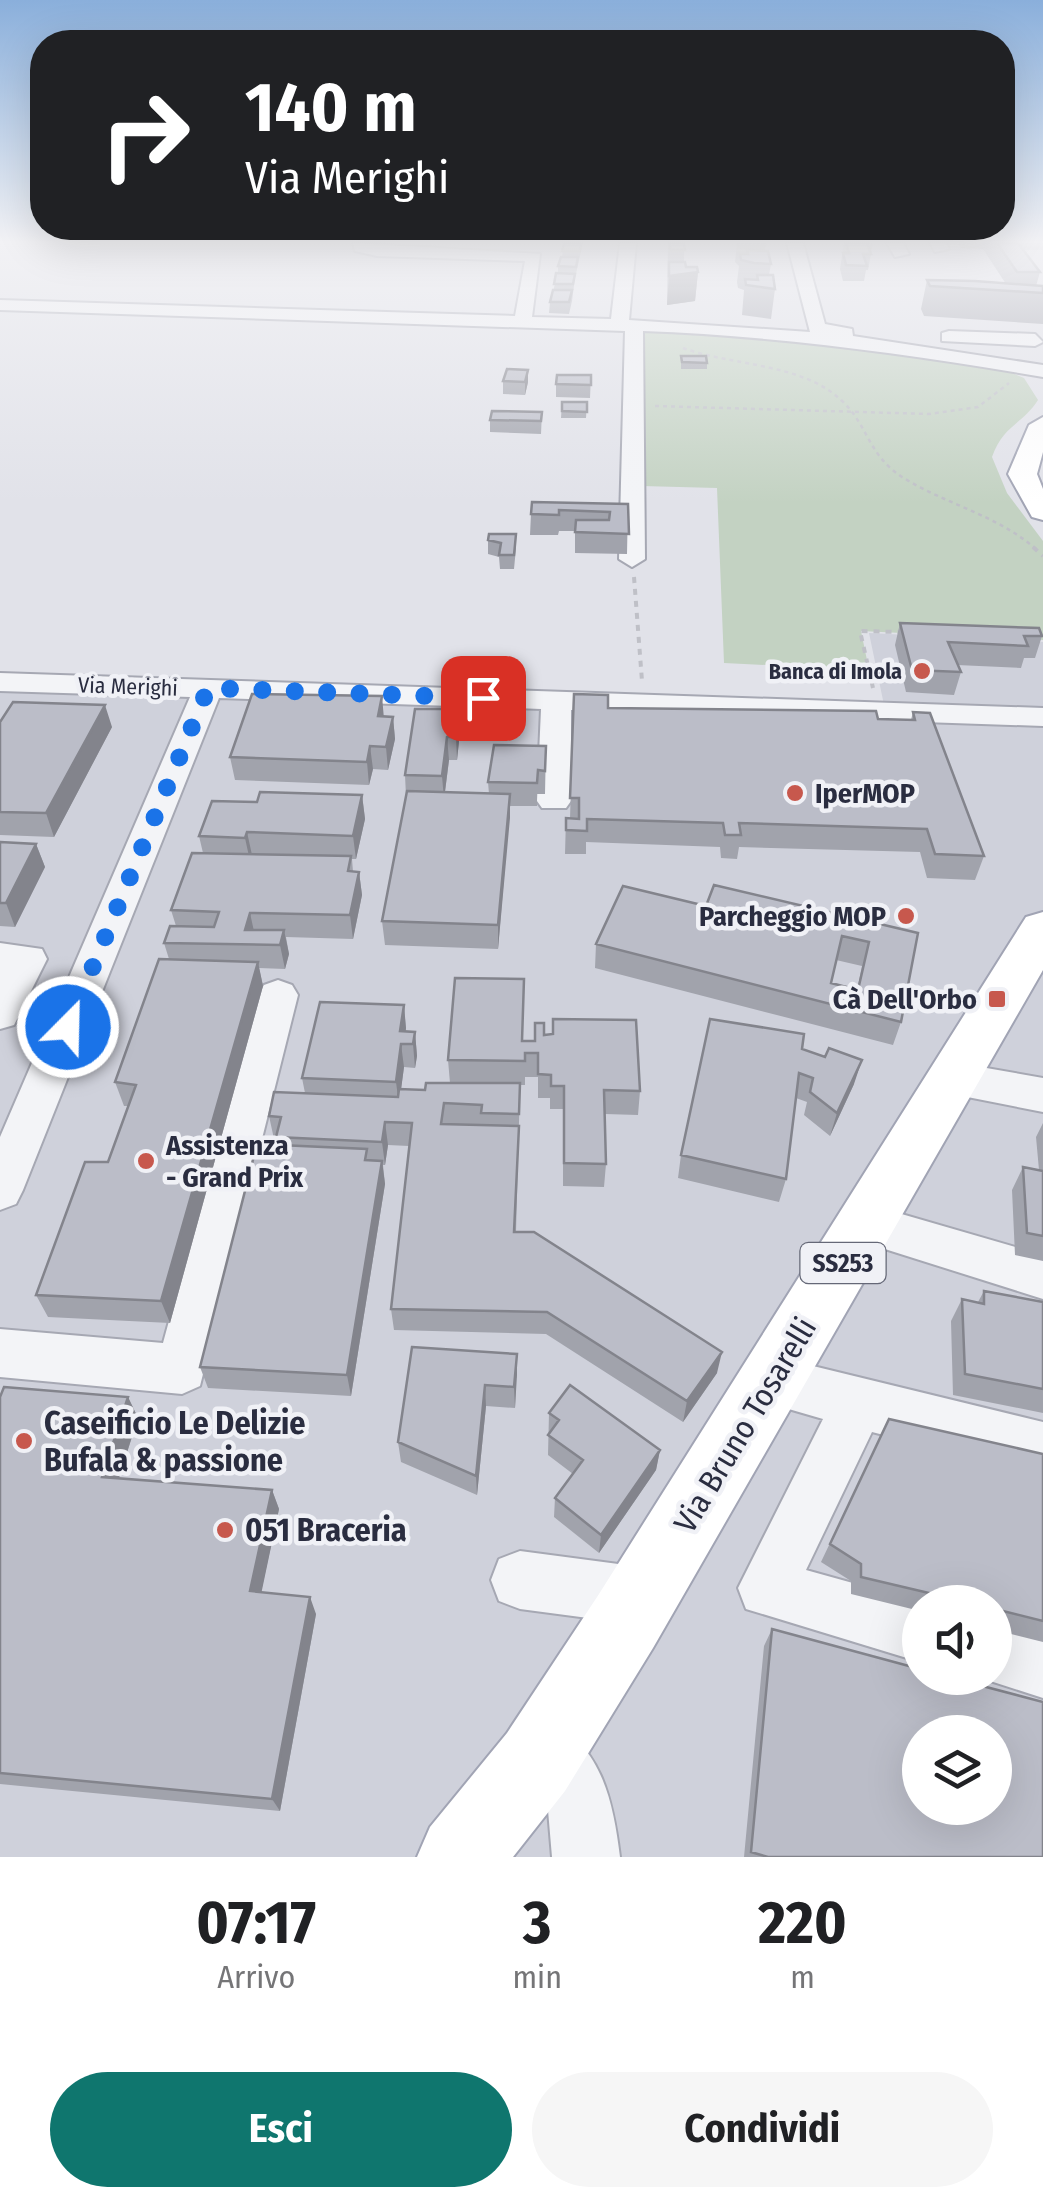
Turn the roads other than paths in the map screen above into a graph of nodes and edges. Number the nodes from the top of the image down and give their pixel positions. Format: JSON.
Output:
{"nodes":[{"id":1,"x":629,"y":330,"type":"edge"},
{"id":2,"x":747,"y":330,"type":"edge"},
{"id":3,"x":820,"y":330,"type":"edge"},
{"id":4,"x":874,"y":339,"type":"junction"},
{"id":5,"x":1035,"y":340,"type":"dead end"},
{"id":6,"x":1043,"y":371,"type":"edge"},
{"id":7,"x":1011,"y":373,"type":"junction"},
{"id":8,"x":1043,"y":380,"type":"edge"},
{"id":9,"x":1042,"y":432,"type":"edge"},
{"id":10,"x":1043,"y":511,"type":"edge"},
{"id":11,"x":632,"y":559,"type":"road end"},
{"id":12,"x":0,"y":682,"type":"edge"},
{"id":13,"x":208,"y":688,"type":"junction"},
{"id":14,"x":556,"y":700,"type":"junction"},
{"id":15,"x":992,"y":716,"type":"junction"},
{"id":16,"x":1043,"y":718,"type":"edge"},
{"id":17,"x":1043,"y":731,"type":"edge"},
{"id":18,"x":554,"y":802,"type":"dead end"},
{"id":19,"x":1043,"y":929,"type":"edge"},
{"id":20,"x":14,"y":958,"type":"edge"},
{"id":21,"x":95,"y":962,"type":"junction"},
{"id":22,"x":278,"y":995,"type":"dead end"},
{"id":23,"x":0,"y":1014,"type":"edge"},
{"id":24,"x":952,"y":1079,"type":"junction"},
{"id":25,"x":1043,"y":1095,"type":"edge"},
{"id":26,"x":0,"y":1190,"type":"edge"},
{"id":27,"x":866,"y":1224,"type":"junction"},
{"id":28,"x":1043,"y":1276,"type":"edge"},
{"id":29,"x":0,"y":1353,"type":"edge"},
{"id":30,"x":772,"y":1381,"type":"junction"},
{"id":31,"x":859,"y":1403,"type":"junction"},
{"id":32,"x":1043,"y":1449,"type":"edge"},
{"id":33,"x":520,"y":1580,"type":"dead end"},
{"id":34,"x":641,"y":1596,"type":"junction"},
{"id":35,"x":902,"y":1627,"type":"edge"},
{"id":36,"x":1012,"y":1658,"type":"edge"},
{"id":37,"x":1043,"y":1667,"type":"edge"},
{"id":38,"x":543,"y":1750,"type":"junction"},
{"id":39,"x":483,"y":1845,"type":"edge"},
{"id":40,"x":586,"y":1857,"type":"edge"}],
"edges":[{"from":1,"to":11,"type":"street"},
{"from":2,"to":4,"type":"street"},
{"from":3,"to":4,"type":"street"},
{"from":4,"to":5,"type":"street"},
{"from":4,"to":7,"type":"street"},
{"from":6,"to":7,"type":"street"},
{"from":7,"to":8,"type":"street"},
{"from":9,"to":10,"type":"main road"},
{"from":12,"to":13,"type":"street","name":"Via Merighi"},
{"from":13,"to":14,"type":"street","name":"Via Merighi"},
{"from":13,"to":21,"type":"street"},
{"from":14,"to":15,"type":"street","name":"Via Merighi"},
{"from":14,"to":18,"type":"street"},
{"from":15,"to":16,"type":"street","name":"Via Merighi"},
{"from":15,"to":17,"type":"street","name":"Via Merighi"},
{"from":19,"to":24,"type":"main road","name":"Via Bruno Tosarelli","number":"SS253"},
{"from":20,"to":21,"type":"street"},
{"from":20,"to":23,"type":"street"},
{"from":21,"to":26,"type":"street"},
{"from":22,"to":29,"type":"street"},
{"from":24,"to":25,"type":"street"},
{"from":24,"to":27,"type":"main road","name":"Via Bruno Tosarelli","number":"SS253"},
{"from":27,"to":28,"type":"street"},
{"from":27,"to":30,"type":"main road","name":"Via Bruno Tosarelli","number":"SS253"},
{"from":30,"to":31,"type":"street"},
{"from":30,"to":34,"type":"main road","name":"Via Bruno Tosarelli","number":"SS253"},
{"from":31,"to":32,"type":"street"},
{"from":31,"to":35,"type":"street"},
{"from":33,"to":34,"type":"street"},
{"from":34,"to":38,"type":"main road","name":"Via Bruno Tosarelli","number":"SS253"},
{"from":36,"to":37,"type":"street"},
{"from":38,"to":39,"type":"main road","name":"Via Bruno Tosarelli","number":"SS253"},
{"from":38,"to":40,"type":"street"}]}
